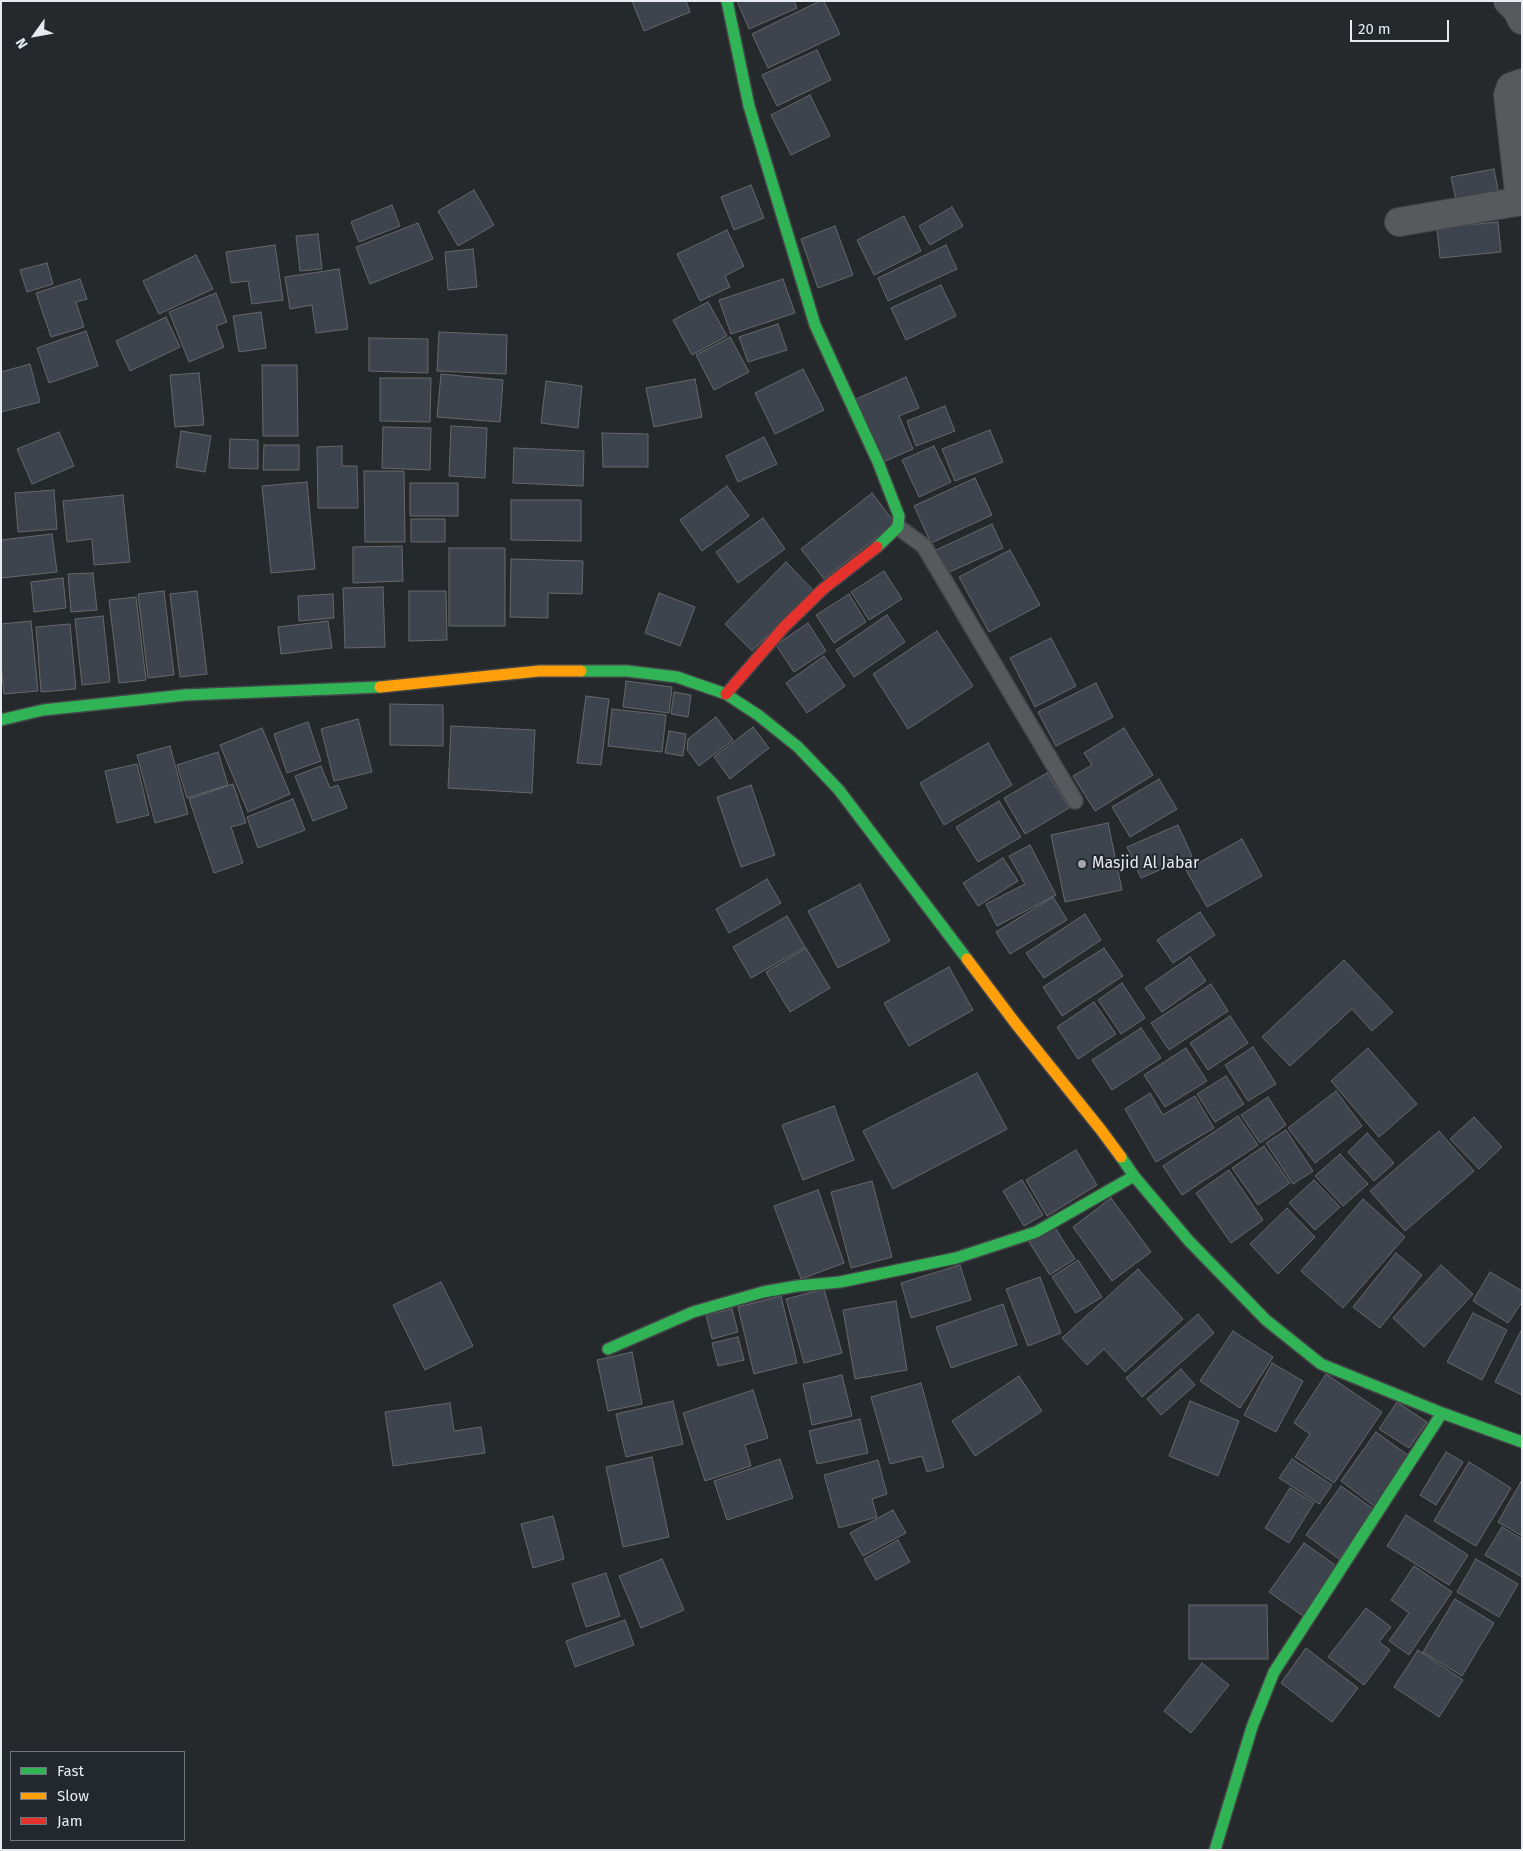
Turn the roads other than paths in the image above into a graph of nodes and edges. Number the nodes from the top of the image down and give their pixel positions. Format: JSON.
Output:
{"nodes":[{"id":1,"x":727,"y":1,"type":"edge"},
{"id":2,"x":1508,"y":1,"type":"edge"},
{"id":3,"x":1522,"y":20,"type":"edge"},
{"id":4,"x":1522,"y":82,"type":"edge"},
{"id":5,"x":1521,"y":201,"type":"edge"},
{"id":6,"x":1398,"y":222,"type":"dead end"},
{"id":7,"x":898,"y":526,"type":"junction"},
{"id":8,"x":726,"y":694,"type":"junction"},
{"id":9,"x":1,"y":720,"type":"edge"},
{"id":10,"x":1075,"y":801,"type":"dead end"},
{"id":11,"x":1134,"y":1176,"type":"junction"},
{"id":12,"x":608,"y":1349,"type":"dead end"},
{"id":13,"x":1442,"y":1413,"type":"junction"},
{"id":14,"x":1522,"y":1442,"type":"edge"},
{"id":15,"x":1215,"y":1850,"type":"edge"}],
"edges":[{"from":1,"to":7,"type":"street"},
{"from":2,"to":3,"type":"street"},
{"from":4,"to":5,"type":"street"},
{"from":5,"to":6,"type":"street"},
{"from":7,"to":8,"type":"street"},
{"from":7,"to":10,"type":"lane"},
{"from":8,"to":9,"type":"street"},
{"from":8,"to":11,"type":"street"},
{"from":11,"to":12,"type":"street"},
{"from":11,"to":13,"type":"street"},
{"from":13,"to":14,"type":"street"},
{"from":13,"to":15,"type":"street"}]}
